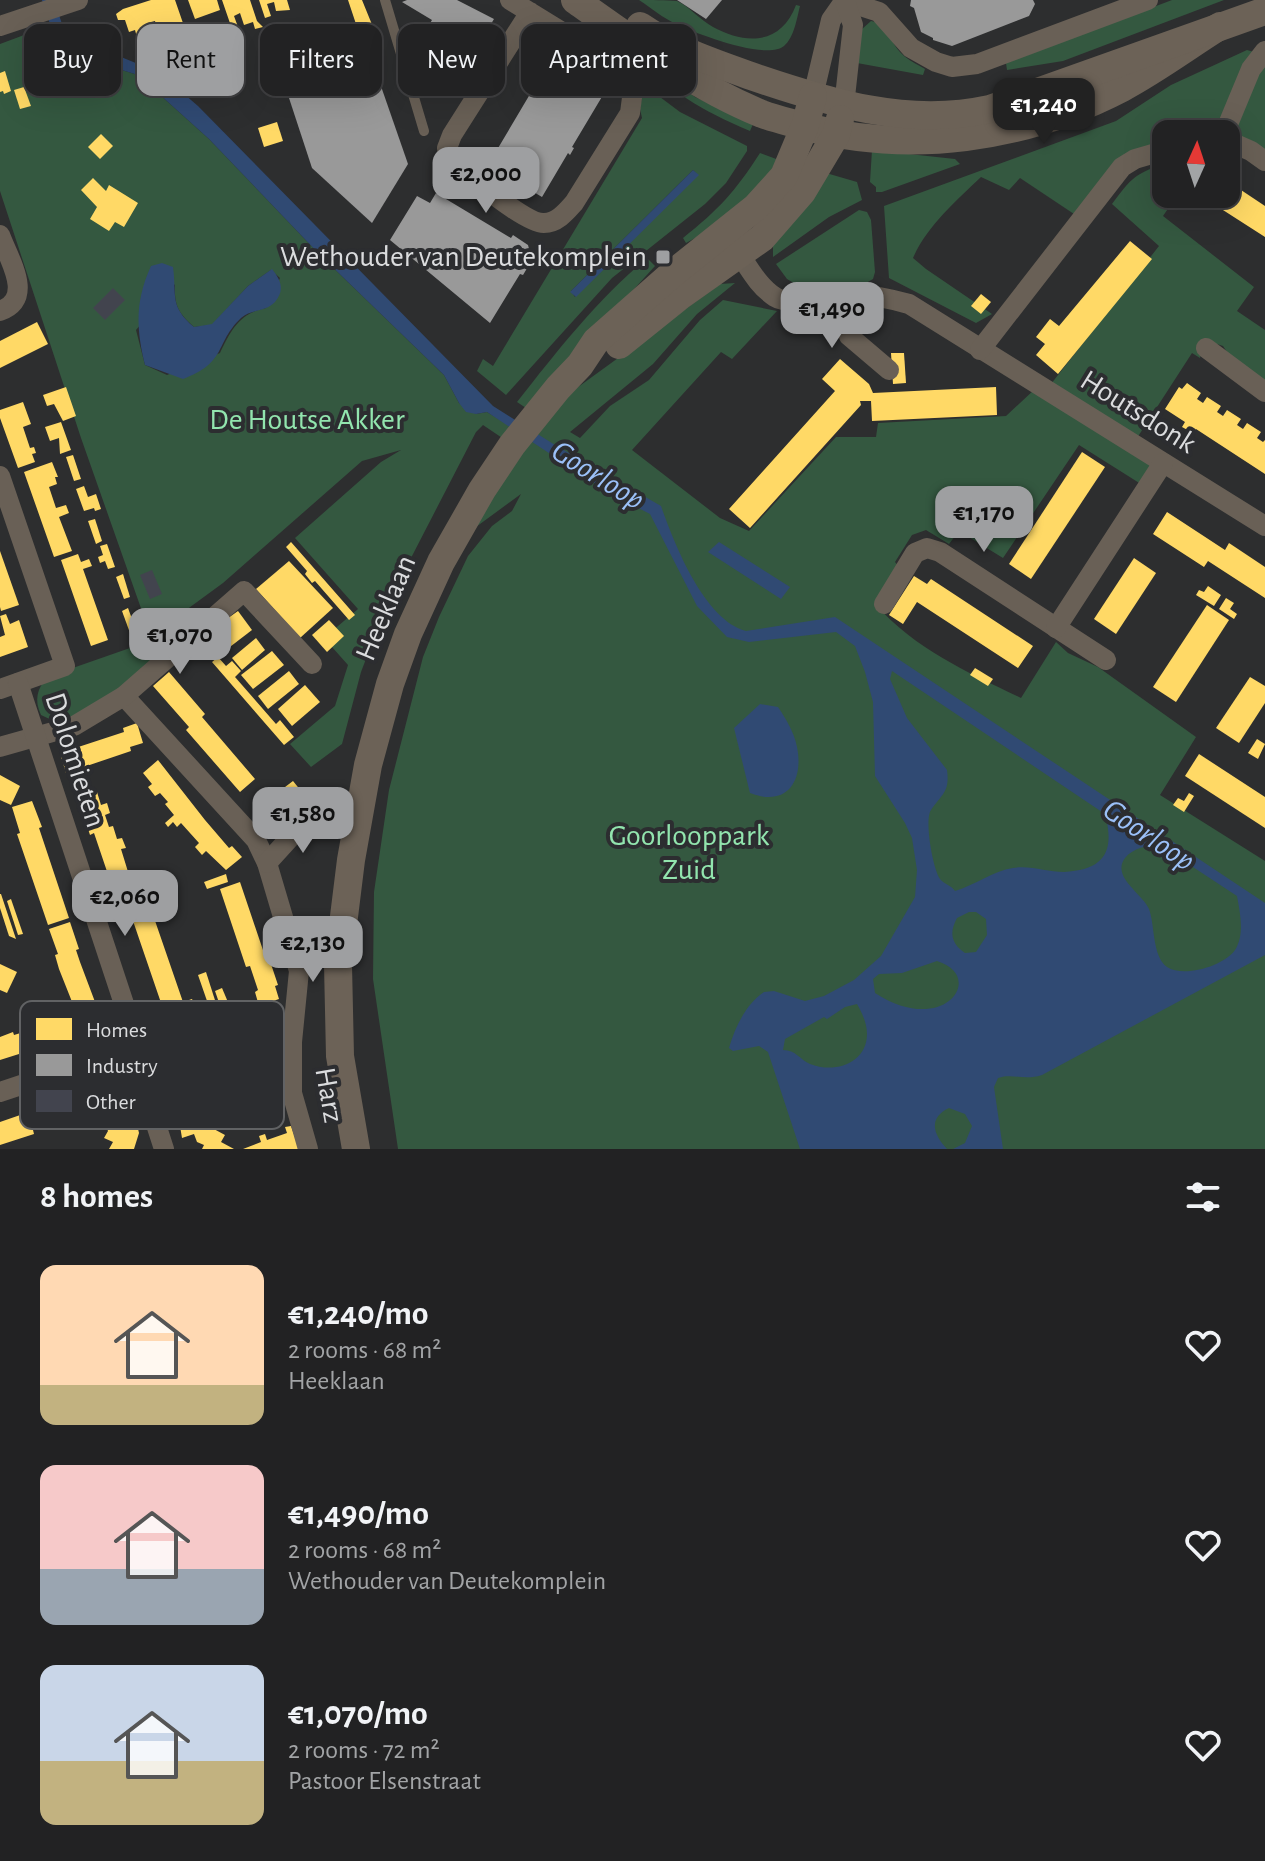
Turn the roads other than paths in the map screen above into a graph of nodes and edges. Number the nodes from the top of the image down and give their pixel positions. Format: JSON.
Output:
{"nodes":[{"id":1,"x":385,"y":0,"type":"edge"},
{"id":2,"x":510,"y":0,"type":"edge"},
{"id":3,"x":575,"y":0,"type":"edge"},
{"id":4,"x":603,"y":0,"type":"edge"},
{"id":5,"x":1148,"y":0,"type":"edge"},
{"id":6,"x":845,"y":1,"type":"edge"},
{"id":7,"x":74,"y":2,"type":"edge"},
{"id":8,"x":1265,"y":11,"type":"edge"},
{"id":9,"x":530,"y":12,"type":"junction"},
{"id":10,"x":0,"y":26,"type":"edge"},
{"id":11,"x":1220,"y":26,"type":"junction"},
{"id":12,"x":1265,"y":51,"type":"edge"},
{"id":13,"x":813,"y":96,"type":"junction"},
{"id":14,"x":844,"y":106,"type":"junction"},
{"id":15,"x":1230,"y":120,"type":"edge"},
{"id":16,"x":805,"y":126,"type":"junction"},
{"id":17,"x":424,"y":131,"type":"dead end"},
{"id":18,"x":836,"y":135,"type":"junction"},
{"id":19,"x":1240,"y":146,"type":"edge"},
{"id":20,"x":1152,"y":154,"type":"edge"},
{"id":21,"x":1265,"y":161,"type":"edge"},
{"id":22,"x":0,"y":235,"type":"edge"},
{"id":23,"x":732,"y":244,"type":"junction"},
{"id":24,"x":850,"y":294,"type":"junction"},
{"id":25,"x":0,"y":311,"type":"edge"},
{"id":26,"x":1206,"y":348,"type":"dead end"},
{"id":27,"x":980,"y":350,"type":"junction"},
{"id":28,"x":889,"y":370,"type":"dead end"},
{"id":29,"x":1265,"y":392,"type":"edge"},
{"id":30,"x":1163,"y":463,"type":"junction"},
{"id":31,"x":0,"y":476,"type":"edge"},
{"id":32,"x":1263,"y":519,"type":"edge"},
{"id":33,"x":884,"y":604,"type":"dead end"},
{"id":34,"x":1056,"y":628,"type":"junction"},
{"id":35,"x":1106,"y":660,"type":"dead end"},
{"id":36,"x":312,"y":664,"type":"dead end"},
{"id":37,"x":9,"y":686,"type":"edge"},
{"id":38,"x":124,"y":696,"type":"junction"},
{"id":39,"x":37,"y":738,"type":"junction"},
{"id":40,"x":0,"y":747,"type":"edge"},
{"id":41,"x":308,"y":818,"type":"dead end"},
{"id":42,"x":267,"y":863,"type":"junction"},
{"id":43,"x":346,"y":917,"type":"junction"},
{"id":44,"x":123,"y":1001,"type":"edge"},
{"id":45,"x":20,"y":1085,"type":"edge"},
{"id":46,"x":0,"y":1092,"type":"edge"},
{"id":47,"x":158,"y":1129,"type":"edge"},
{"id":48,"x":164,"y":1149,"type":"edge"},
{"id":49,"x":308,"y":1149,"type":"edge"},
{"id":50,"x":356,"y":1149,"type":"edge"},
{"id":51,"x":376,"y":1149,"type":"edge"}],
"edges":[{"from":1,"to":17,"type":"lane"},
{"from":2,"to":9,"type":"street"},
{"from":3,"to":16,"type":"main road"},
{"from":4,"to":13,"type":"main road"},
{"from":5,"to":6,"type":"street"},
{"from":6,"to":13,"type":"street"},
{"from":6,"to":14,"type":"street"},
{"from":7,"to":10,"type":"street"},
{"from":8,"to":11,"type":"main road"},
{"from":9,"to":9,"type":"street"},
{"from":11,"to":14,"type":"main road"},
{"from":11,"to":18,"type":"main road"},
{"from":12,"to":15,"type":"street"},
{"from":13,"to":14,"type":"main road"},
{"from":13,"to":16,"type":"main road","name":"Heeklaan"},
{"from":14,"to":18,"type":"main road","name":"Heeklaan"},
{"from":16,"to":18,"type":"main road"},
{"from":16,"to":23,"type":"main road","name":"Heeklaan"},
{"from":18,"to":23,"type":"main road","name":"Heeklaan"},
{"from":19,"to":21,"type":"street"},
{"from":20,"to":27,"type":"street"},
{"from":22,"to":25,"type":"street"},
{"from":23,"to":24,"type":"street"},
{"from":23,"to":43,"type":"main road","name":"Heeklaan"},
{"from":24,"to":27,"type":"street"},
{"from":24,"to":28,"type":"street"},
{"from":26,"to":29,"type":"street"},
{"from":27,"to":30,"type":"street","name":"Houtsdonk"},
{"from":30,"to":32,"type":"street","name":"Houtsdonk"},
{"from":30,"to":34,"type":"street"},
{"from":31,"to":37,"type":"street"},
{"from":33,"to":34,"type":"street"},
{"from":34,"to":35,"type":"street"},
{"from":36,"to":38,"type":"street"},
{"from":37,"to":39,"type":"street","name":"Dolomieten"},
{"from":38,"to":39,"type":"street"},
{"from":38,"to":42,"type":"street","name":"Harz"},
{"from":39,"to":40,"type":"street"},
{"from":39,"to":44,"type":"street","name":"Dolomieten"},
{"from":41,"to":42,"type":"street"},
{"from":42,"to":49,"type":"street","name":"Harz"},
{"from":43,"to":50,"type":"main road","name":"Heeklaan"},
{"from":43,"to":51,"type":"main road","name":"Heeklaan"},
{"from":45,"to":46,"type":"street"},
{"from":47,"to":48,"type":"street","name":"Dolomieten"}]}
